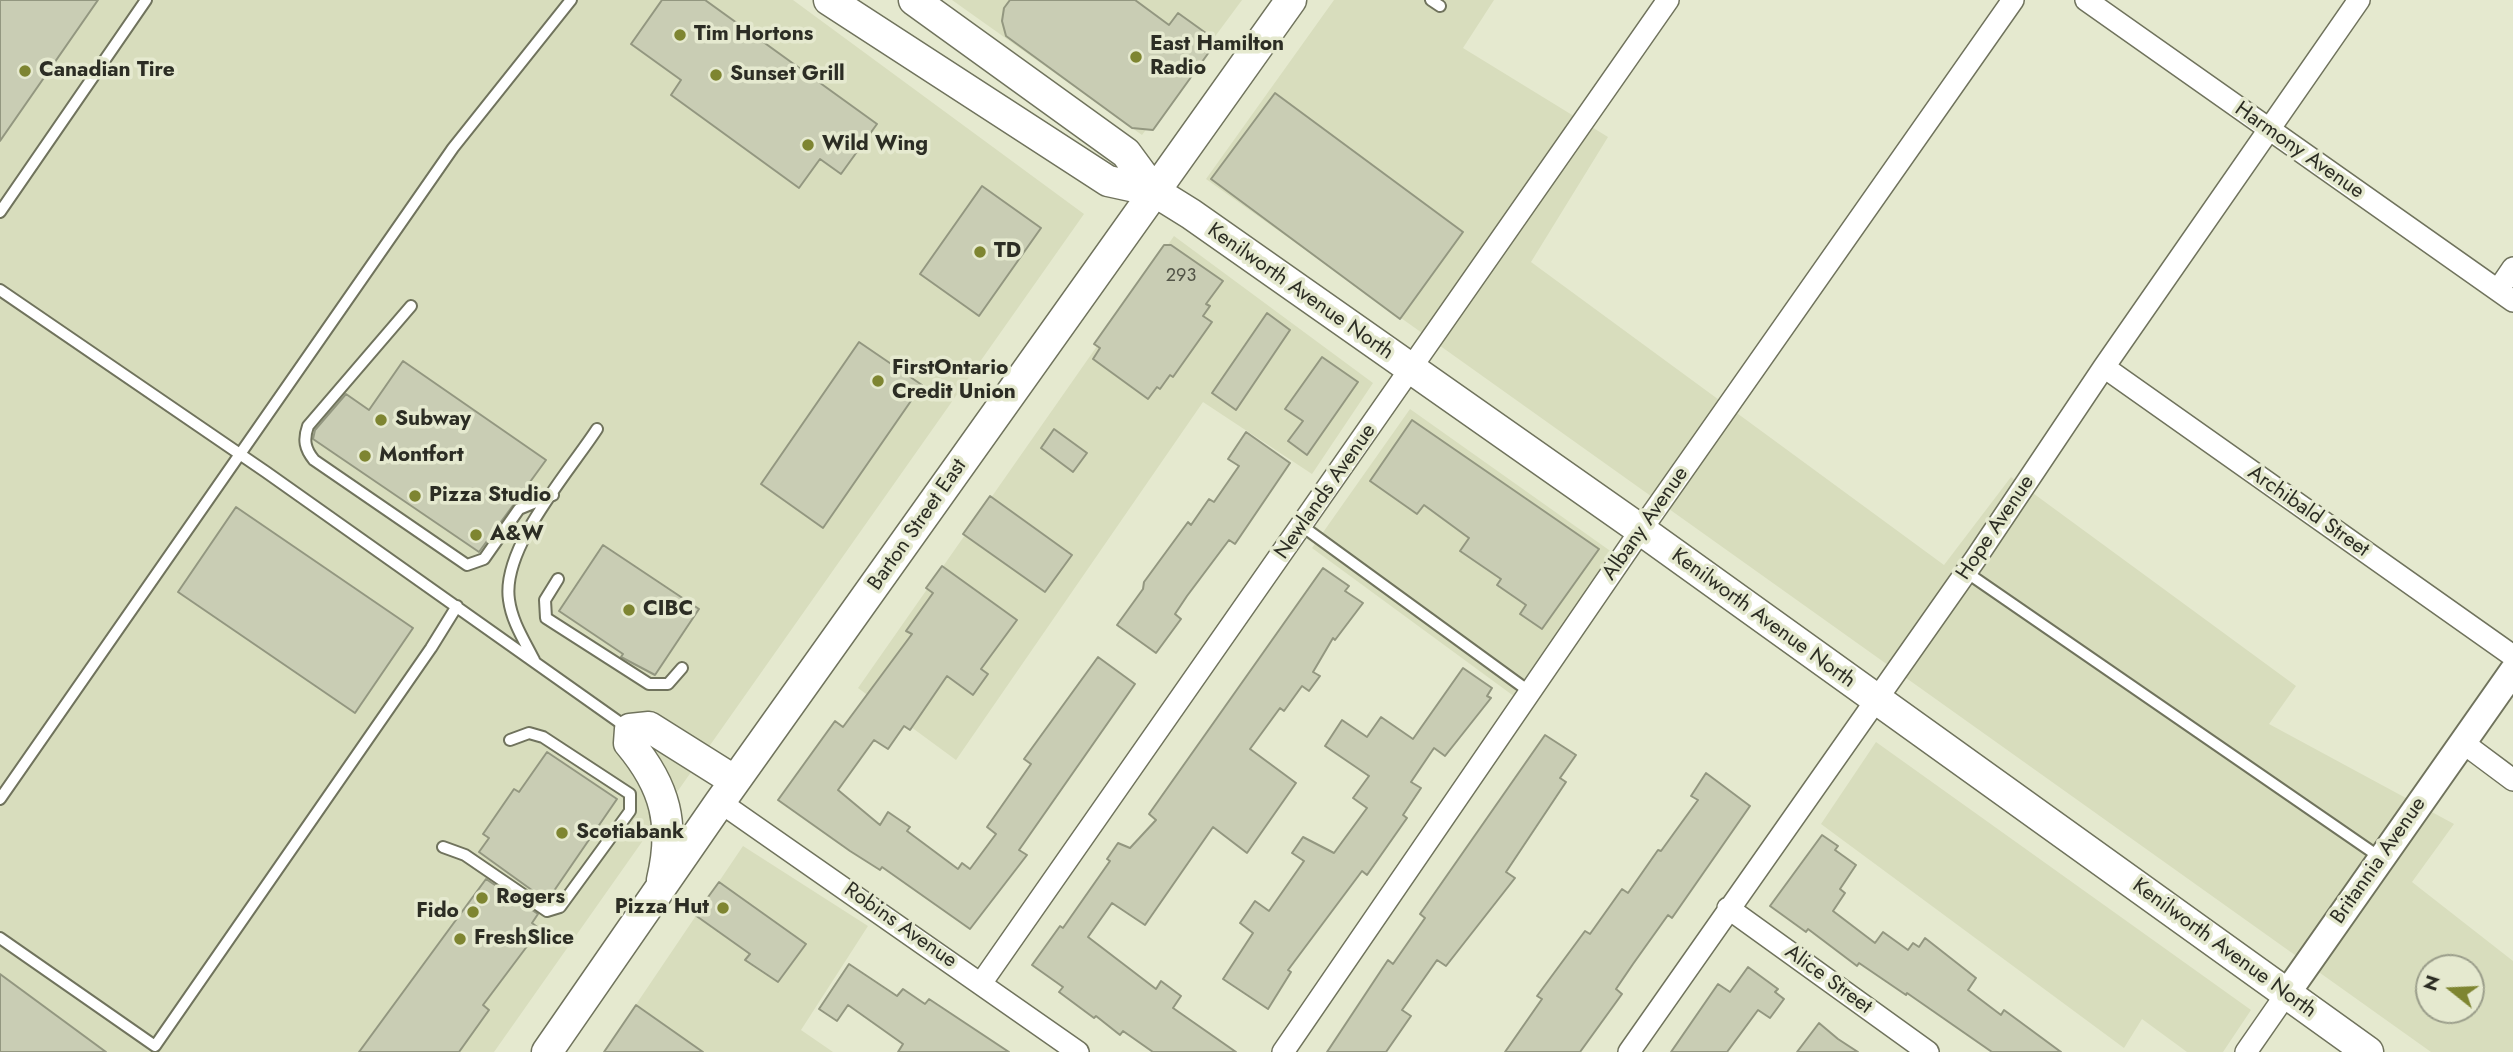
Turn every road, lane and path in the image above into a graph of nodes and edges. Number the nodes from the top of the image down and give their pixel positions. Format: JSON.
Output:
{"nodes":[{"id":1,"x":146,"y":0,"type":"edge"},
{"id":2,"x":571,"y":0,"type":"edge"},
{"id":3,"x":829,"y":0,"type":"edge"},
{"id":4,"x":1291,"y":0,"type":"edge"},
{"id":5,"x":1668,"y":0,"type":"edge"},
{"id":6,"x":2013,"y":0,"type":"edge"},
{"id":7,"x":2086,"y":0,"type":"edge"},
{"id":8,"x":2359,"y":0,"type":"edge"},
{"id":9,"x":924,"y":3,"type":"edge"},
{"id":10,"x":2267,"y":129,"type":"junction"},
{"id":11,"x":1154,"y":191,"type":"junction"},
{"id":12,"x":0,"y":212,"type":"edge"},
{"id":13,"x":2513,"y":268,"type":"edge"},
{"id":14,"x":0,"y":290,"type":"edge"},
{"id":15,"x":2505,"y":296,"type":"edge"},
{"id":16,"x":411,"y":306,"type":"dead end"},
{"id":17,"x":2104,"y":367,"type":"junction"},
{"id":18,"x":1411,"y":369,"type":"junction"},
{"id":19,"x":597,"y":429,"type":"dead end"},
{"id":20,"x":239,"y":453,"type":"junction"},
{"id":21,"x":553,"y":495,"type":"junction"},
{"id":22,"x":1302,"y":526,"type":"junction"},
{"id":23,"x":1641,"y":530,"type":"junction"},
{"id":24,"x":1966,"y":572,"type":"junction"},
{"id":25,"x":558,"y":579,"type":"dead end"},
{"id":26,"x":457,"y":606,"type":"junction"},
{"id":27,"x":2513,"y":656,"type":"edge"},
{"id":28,"x":535,"y":662,"type":"junction"},
{"id":29,"x":682,"y":668,"type":"dead end"},
{"id":30,"x":2513,"y":671,"type":"edge"},
{"id":31,"x":1530,"y":692,"type":"junction"},
{"id":32,"x":1877,"y":700,"type":"junction"},
{"id":33,"x":630,"y":729,"type":"junction"},
{"id":34,"x":510,"y":740,"type":"dead end"},
{"id":35,"x":2462,"y":742,"type":"junction"},
{"id":36,"x":2513,"y":780,"type":"edge"},
{"id":37,"x":727,"y":792,"type":"junction"},
{"id":38,"x":0,"y":799,"type":"edge"},
{"id":39,"x":443,"y":847,"type":"dead end"},
{"id":40,"x":2381,"y":858,"type":"junction"},
{"id":41,"x":659,"y":890,"type":"junction"},
{"id":42,"x":1728,"y":908,"type":"junction"},
{"id":43,"x":0,"y":938,"type":"edge"},
{"id":44,"x":982,"y":982,"type":"junction"},
{"id":45,"x":2287,"y":993,"type":"junction"},
{"id":46,"x":547,"y":1052,"type":"edge"},
{"id":47,"x":1078,"y":1052,"type":"edge"},
{"id":48,"x":1283,"y":1052,"type":"edge"},
{"id":49,"x":1629,"y":1052,"type":"edge"},
{"id":50,"x":1928,"y":1052,"type":"edge"},
{"id":51,"x":2246,"y":1052,"type":"edge"},
{"id":52,"x":2368,"y":1052,"type":"edge"}],
"edges":[{"from":1,"to":12,"type":"lane"},
{"from":2,"to":20,"type":"lane"},
{"from":3,"to":11,"type":"main road","name":"Kenilworth Avenue North"},
{"from":4,"to":11,"type":"main road","name":"Barton Street East"},
{"from":5,"to":18,"type":"street","name":"Newlands Avenue"},
{"from":6,"to":23,"type":"street","name":"Albany Avenue"},
{"from":7,"to":10,"type":"street","name":"Harmony Avenue"},
{"from":8,"to":10,"type":"street","name":"Hope Avenue"},
{"from":9,"to":11,"type":"main road","name":"Kenilworth Avenue North"},
{"from":10,"to":15,"type":"street","name":"Harmony Avenue"},
{"from":10,"to":17,"type":"street","name":"Hope Avenue"},
{"from":11,"to":18,"type":"main road","name":"Kenilworth Avenue North"},
{"from":11,"to":37,"type":"main road","name":"Barton Street East"},
{"from":13,"to":15,"type":"street"},
{"from":14,"to":20,"type":"lane"},
{"from":16,"to":21,"type":"lane"},
{"from":17,"to":24,"type":"street","name":"Hope Avenue"},
{"from":17,"to":27,"type":"street","name":"Archibald Street"},
{"from":18,"to":22,"type":"street","name":"Newlands Avenue"},
{"from":18,"to":23,"type":"main road","name":"Kenilworth Avenue North"},
{"from":19,"to":21,"type":"lane"},
{"from":20,"to":26,"type":"lane"},
{"from":20,"to":38,"type":"lane"},
{"from":21,"to":28,"type":"lane"},
{"from":22,"to":31,"type":"lane"},
{"from":22,"to":44,"type":"street","name":"Newlands Avenue"},
{"from":23,"to":31,"type":"street","name":"Albany Avenue"},
{"from":23,"to":32,"type":"main road","name":"Kenilworth Avenue North"},
{"from":24,"to":32,"type":"street","name":"Hope Avenue"},
{"from":24,"to":40,"type":"lane"},
{"from":25,"to":29,"type":"lane"},
{"from":26,"to":28,"type":"lane"},
{"from":26,"to":43,"type":"lane"},
{"from":28,"to":33,"type":"lane"},
{"from":30,"to":35,"type":"street","name":"Britannia Avenue"},
{"from":31,"to":48,"type":"street","name":"Albany Avenue"},
{"from":32,"to":42,"type":"street","name":"Hope Avenue"},
{"from":32,"to":45,"type":"main road","name":"Kenilworth Avenue North"},
{"from":33,"to":37,"type":"main road"},
{"from":33,"to":41,"type":"main road"},
{"from":34,"to":39,"type":"lane"},
{"from":35,"to":36,"type":"street"},
{"from":35,"to":40,"type":"street","name":"Britannia Avenue"},
{"from":37,"to":41,"type":"main road","name":"Barton Street East"},
{"from":37,"to":44,"type":"street","name":"Robins Avenue"},
{"from":40,"to":45,"type":"street","name":"Britannia Avenue"},
{"from":41,"to":46,"type":"main road","name":"Barton Street East"},
{"from":42,"to":49,"type":"street","name":"Hope Avenue"},
{"from":42,"to":50,"type":"street","name":"Alice Street"},
{"from":44,"to":47,"type":"street","name":"Robins Avenue"},
{"from":45,"to":51,"type":"street","name":"Britannia Avenue"},
{"from":45,"to":52,"type":"main road","name":"Kenilworth Avenue North"}]}
